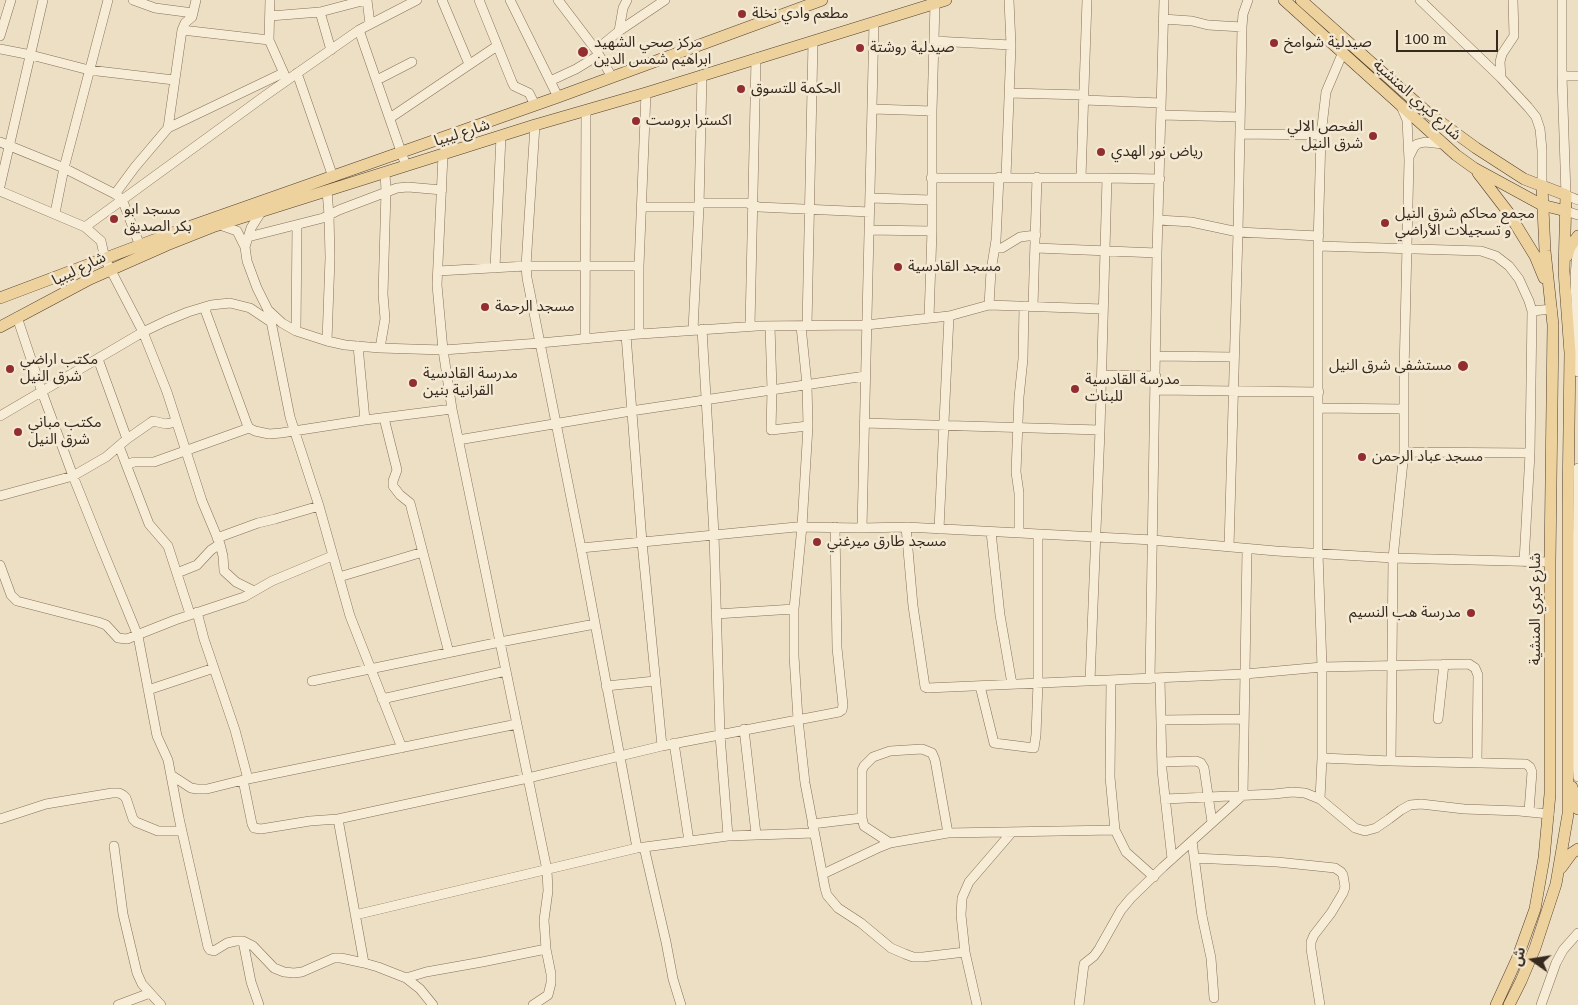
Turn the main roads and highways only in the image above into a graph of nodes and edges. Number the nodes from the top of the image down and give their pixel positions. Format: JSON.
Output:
{"nodes":[{"id":1,"x":822,"y":0,"type":"edge"},
{"id":2,"x":1284,"y":0,"type":"edge"},
{"id":3,"x":1302,"y":0,"type":"edge"},
{"id":4,"x":941,"y":2,"type":"edge"},
{"id":5,"x":1474,"y":168,"type":"junction"},
{"id":6,"x":1542,"y":187,"type":"junction"},
{"id":7,"x":1542,"y":205,"type":"junction"},
{"id":8,"x":1566,"y":211,"type":"junction"},
{"id":9,"x":1578,"y":236,"type":"edge"},
{"id":10,"x":1564,"y":270,"type":"junction"},
{"id":11,"x":0,"y":298,"type":"edge"},
{"id":12,"x":1551,"y":304,"type":"junction"},
{"id":13,"x":0,"y":327,"type":"edge"},
{"id":14,"x":1568,"y":746,"type":"junction"},
{"id":15,"x":1578,"y":810,"type":"edge"},
{"id":16,"x":1578,"y":849,"type":"edge"},
{"id":17,"x":1556,"y":884,"type":"junction"},
{"id":18,"x":1496,"y":1005,"type":"edge"},
{"id":19,"x":1510,"y":1005,"type":"edge"}],
"edges":[{"from":1,"to":11,"type":"main road","name":"شارع ليبيا"},
{"from":2,"to":5,"type":"main road","name":"شارع كبري المنشية"},
{"from":3,"to":6,"type":"main road","name":"شارع كبري المنشية"},
{"from":4,"to":13,"type":"main road","name":"شارع ليبيا"},
{"from":5,"to":7,"type":"main road","name":"شارع كبري المنشية"},
{"from":5,"to":12,"type":"main road"},
{"from":6,"to":7,"type":"main road","name":"شارع كبري المنشية"},
{"from":6,"to":8,"type":"main road","name":"شارع كبري المنشية"},
{"from":7,"to":8,"type":"main road","name":"شارع كبري المنشية"},
{"from":7,"to":12,"type":"main road","name":"شارع كبري المنشية"},
{"from":8,"to":10,"type":"main road"},
{"from":9,"to":10,"type":"main road"},
{"from":10,"to":14,"type":"main road"},
{"from":12,"to":18,"type":"main road","name":"شارع كبري المنشية"},
{"from":14,"to":15,"type":"main road"},
{"from":14,"to":17,"type":"main road"},
{"from":16,"to":17,"type":"main road"},
{"from":17,"to":19,"type":"main road"}]}
